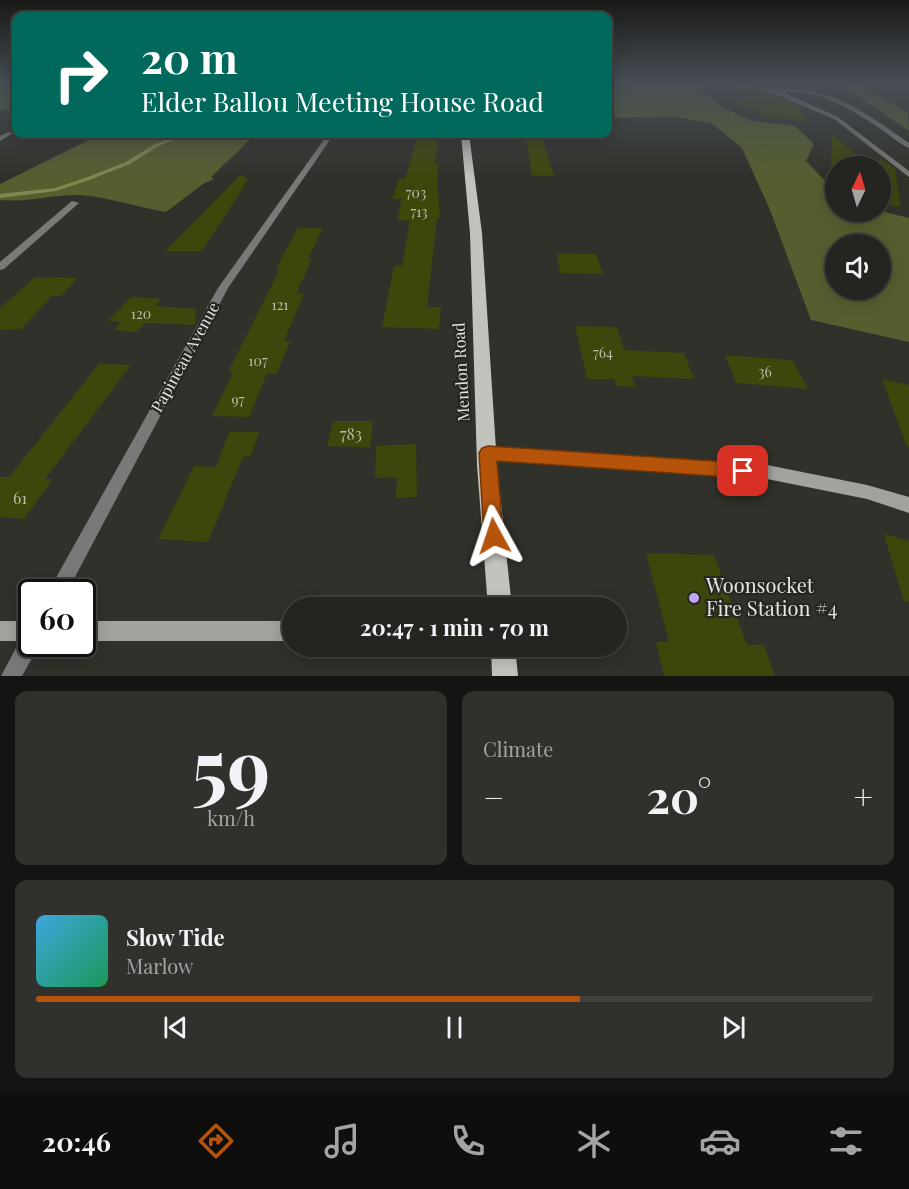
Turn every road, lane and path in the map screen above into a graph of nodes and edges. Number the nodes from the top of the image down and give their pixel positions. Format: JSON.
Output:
{"nodes":[{"id":1,"x":830,"y":116,"type":"edge"},
{"id":2,"x":862,"y":116,"type":"edge"},
{"id":3,"x":10,"y":133,"type":"dead end"},
{"id":4,"x":328,"y":138,"type":"edge"},
{"id":5,"x":465,"y":138,"type":"edge"},
{"id":6,"x":0,"y":139,"type":"edge"},
{"id":7,"x":909,"y":146,"type":"edge"},
{"id":8,"x":909,"y":175,"type":"edge"},
{"id":9,"x":75,"y":203,"type":"dead end"},
{"id":10,"x":0,"y":267,"type":"edge"},
{"id":11,"x":488,"y":453,"type":"junction"},
{"id":12,"x":909,"y":505,"type":"edge"},
{"id":13,"x":64,"y":579,"type":"edge"},
{"id":14,"x":499,"y":597,"type":"edge"},
{"id":15,"x":0,"y":631,"type":"edge"},
{"id":16,"x":96,"y":631,"type":"edge"},
{"id":17,"x":282,"y":631,"type":"edge"},
{"id":18,"x":18,"y":632,"type":"edge"},
{"id":19,"x":22,"y":657,"type":"edge"},
{"id":20,"x":504,"y":657,"type":"edge"},
{"id":21,"x":11,"y":676,"type":"edge"},
{"id":22,"x":505,"y":676,"type":"edge"}],
"edges":[{"from":1,"to":8,"type":"street"},
{"from":2,"to":7,"type":"street"},
{"from":3,"to":6,"type":"street"},
{"from":4,"to":13,"type":"street","name":"Papineau Avenue"},
{"from":5,"to":11,"type":"main road","name":"Mendon Road"},
{"from":9,"to":10,"type":"street"},
{"from":11,"to":12,"type":"street"},
{"from":11,"to":14,"type":"main road","name":"Mendon Road"},
{"from":15,"to":18,"type":"street"},
{"from":16,"to":17,"type":"street"},
{"from":19,"to":21,"type":"street"},
{"from":20,"to":22,"type":"main road"}]}
